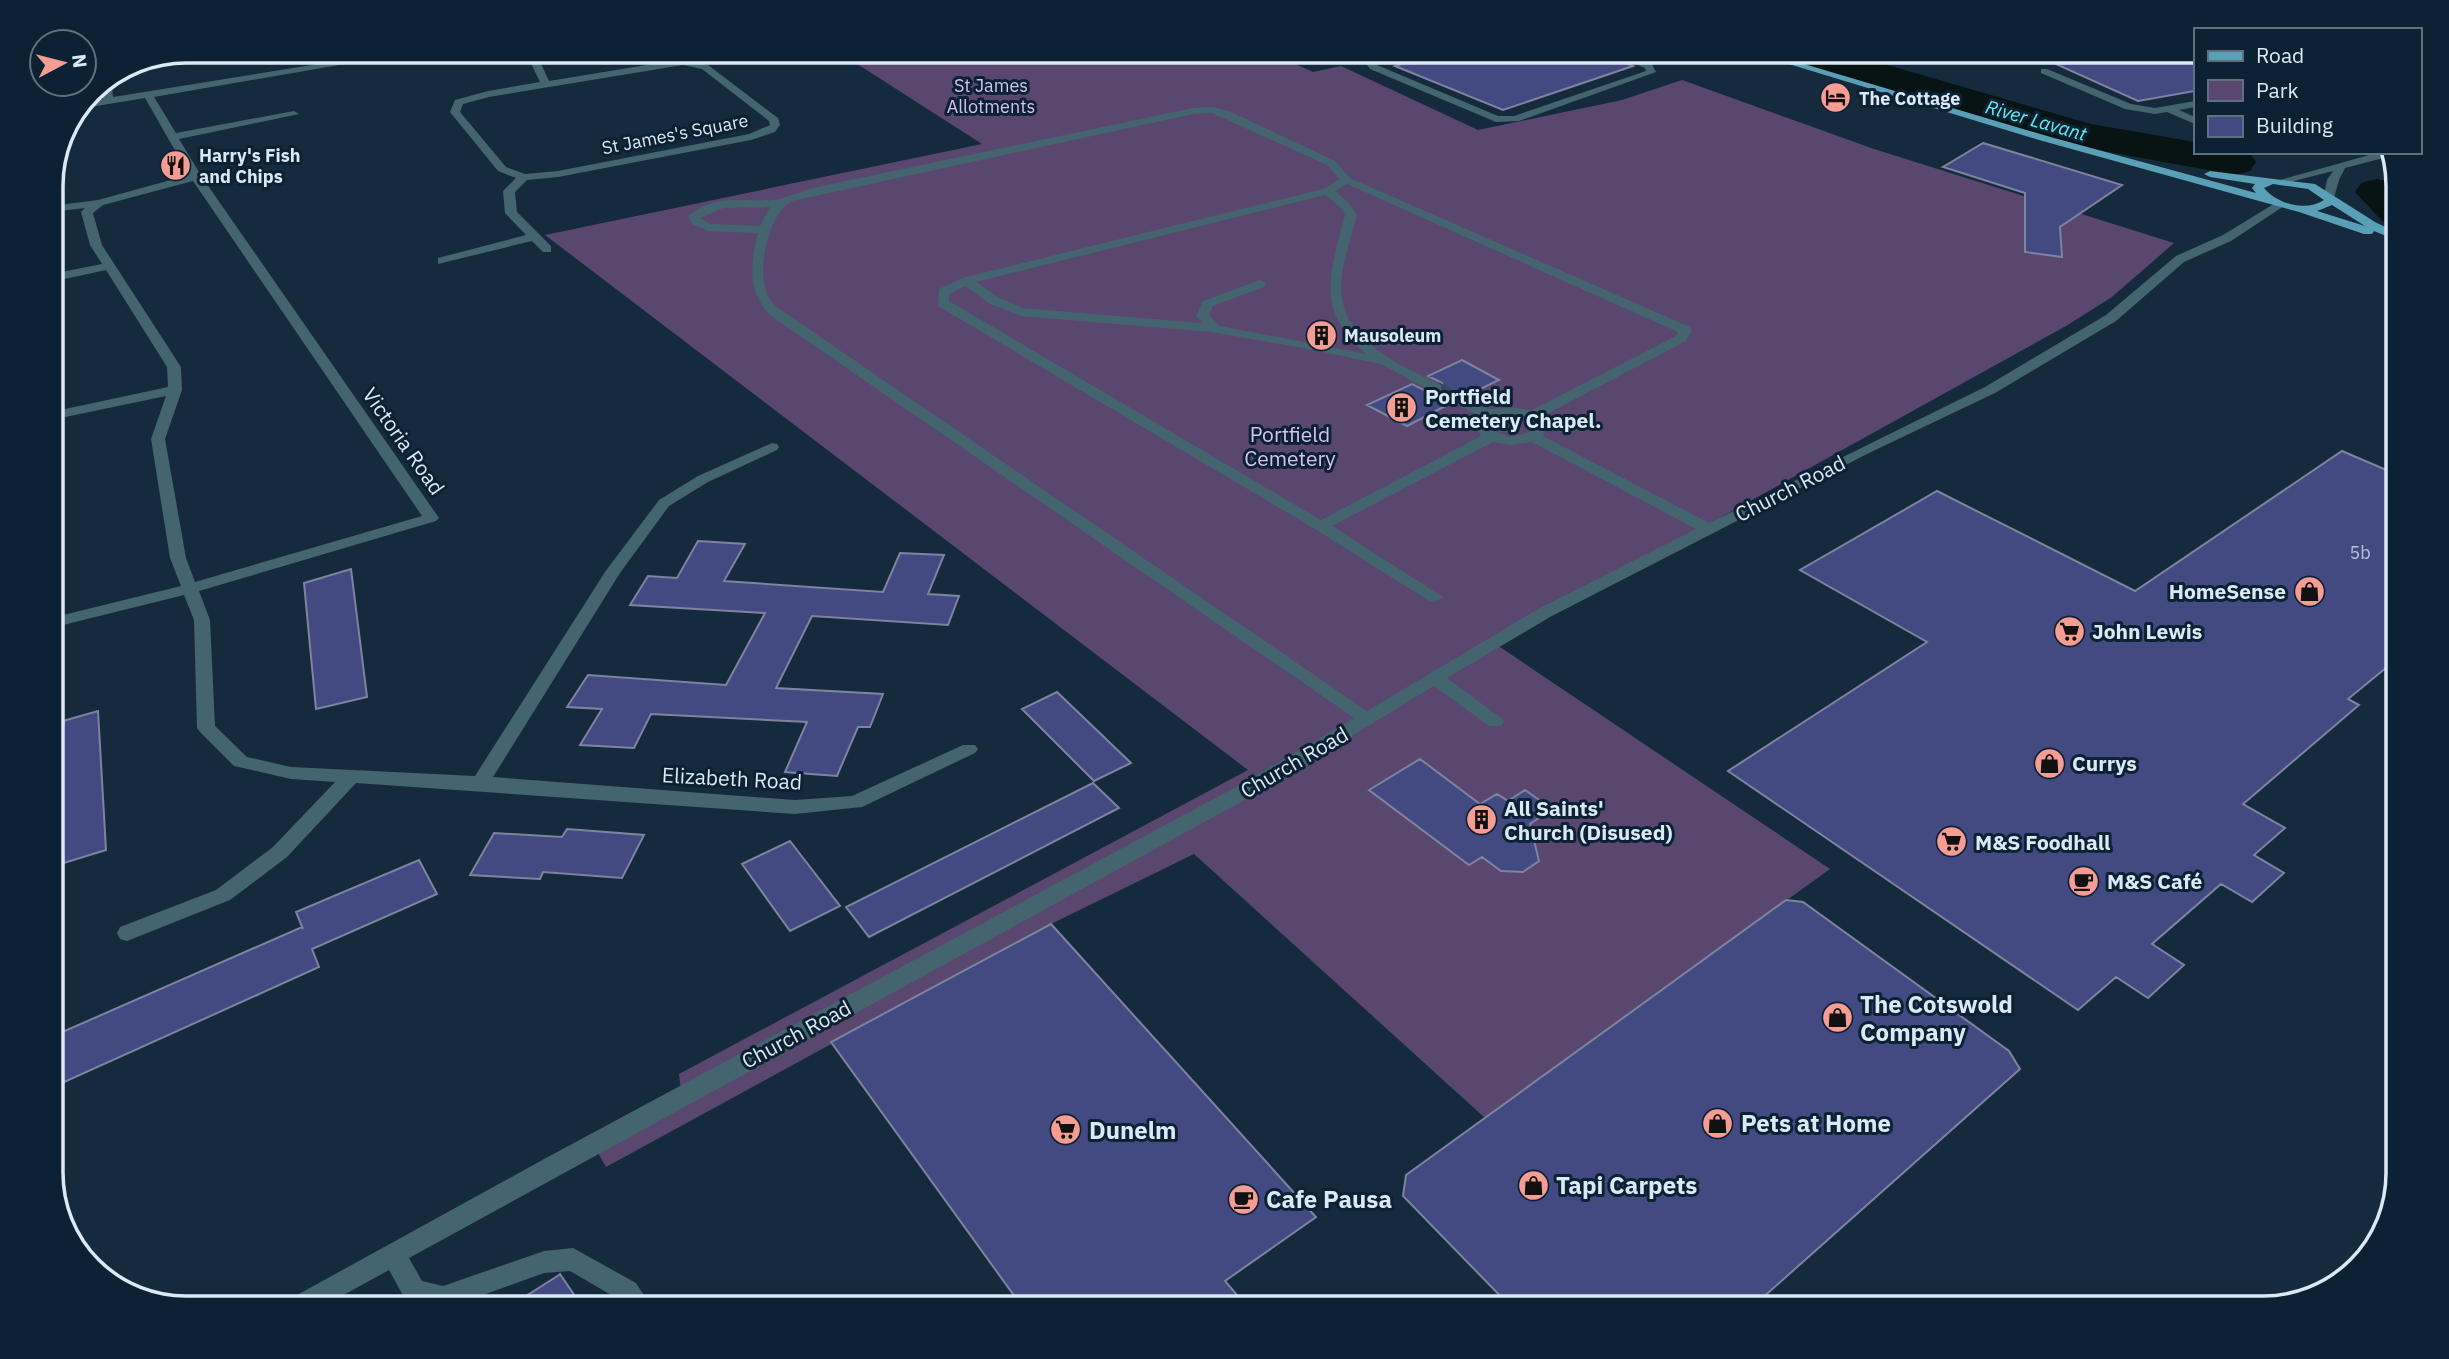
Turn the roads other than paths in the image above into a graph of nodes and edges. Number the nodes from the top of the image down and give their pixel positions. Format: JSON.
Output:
{"nodes":[{"id":1,"x":342,"y":63,"type":"edge"},
{"id":2,"x":536,"y":63,"type":"edge"},
{"id":3,"x":684,"y":63,"type":"edge"},
{"id":4,"x":694,"y":63,"type":"edge"},
{"id":5,"x":1371,"y":63,"type":"edge"},
{"id":6,"x":1641,"y":63,"type":"edge"},
{"id":7,"x":1792,"y":63,"type":"edge"},
{"id":8,"x":2043,"y":71,"type":"dead end"},
{"id":9,"x":546,"y":84,"type":"junction"},
{"id":10,"x":108,"y":92,"type":"edge"},
{"id":11,"x":148,"y":95,"type":"junction"},
{"id":12,"x":108,"y":102,"type":"junction"},
{"id":13,"x":95,"y":104,"type":"edge"},
{"id":14,"x":2194,"y":104,"type":"edge"},
{"id":15,"x":2169,"y":110,"type":"junction"},
{"id":16,"x":294,"y":114,"type":"dead end"},
{"id":17,"x":2194,"y":121,"type":"edge"},
{"id":18,"x":173,"y":137,"type":"junction"},
{"id":19,"x":2382,"y":155,"type":"edge"},
{"id":20,"x":2134,"y":163,"type":"junction"},
{"id":21,"x":2340,"y":168,"type":"junction"},
{"id":22,"x":196,"y":177,"type":"junction"},
{"id":23,"x":524,"y":177,"type":"junction"},
{"id":24,"x":1346,"y":180,"type":"junction"},
{"id":25,"x":2281,"y":181,"type":"junction"},
{"id":26,"x":2265,"y":182,"type":"junction"},
{"id":27,"x":1327,"y":191,"type":"junction"},
{"id":28,"x":2330,"y":196,"type":"junction"},
{"id":29,"x":99,"y":203,"type":"junction"},
{"id":30,"x":780,"y":203,"type":"junction"},
{"id":31,"x":2279,"y":203,"type":"junction"},
{"id":32,"x":63,"y":208,"type":"edge"},
{"id":33,"x":764,"y":230,"type":"junction"},
{"id":34,"x":2386,"y":231,"type":"edge"},
{"id":35,"x":2386,"y":234,"type":"edge"},
{"id":36,"x":535,"y":236,"type":"junction"},
{"id":37,"x":547,"y":249,"type":"dead end"},
{"id":38,"x":442,"y":261,"type":"dead end"},
{"id":39,"x":110,"y":266,"type":"junction"},
{"id":40,"x":63,"y":276,"type":"edge"},
{"id":41,"x":965,"y":281,"type":"junction"},
{"id":42,"x":1260,"y":284,"type":"dead end"},
{"id":43,"x":1216,"y":329,"type":"junction"},
{"id":44,"x":1389,"y":364,"type":"junction"},
{"id":45,"x":1436,"y":388,"type":"tunnel mouth"},
{"id":46,"x":175,"y":390,"type":"junction"},
{"id":47,"x":1461,"y":401,"type":"tunnel mouth"},
{"id":48,"x":63,"y":413,"type":"edge"},
{"id":49,"x":1487,"y":414,"type":"junction"},
{"id":50,"x":1532,"y":416,"type":"junction"},
{"id":51,"x":1491,"y":437,"type":"junction"},
{"id":52,"x":1533,"y":437,"type":"junction"},
{"id":53,"x":772,"y":447,"type":"dead end"},
{"id":54,"x":1321,"y":526,"type":"junction"},
{"id":55,"x":1708,"y":530,"type":"junction"},
{"id":56,"x":188,"y":589,"type":"junction"},
{"id":57,"x":1435,"y":597,"type":"dead end"},
{"id":58,"x":63,"y":620,"type":"edge"},
{"id":59,"x":1435,"y":678,"type":"junction"},
{"id":60,"x":1367,"y":719,"type":"junction"},
{"id":61,"x":1495,"y":722,"type":"dead end"},
{"id":62,"x":969,"y":749,"type":"dead end"},
{"id":63,"x":351,"y":778,"type":"junction"},
{"id":64,"x":480,"y":783,"type":"junction"},
{"id":65,"x":127,"y":933,"type":"dead end"},
{"id":66,"x":394,"y":1255,"type":"junction"},
{"id":67,"x":319,"y":1296,"type":"edge"},
{"id":68,"x":435,"y":1296,"type":"edge"},
{"id":69,"x":449,"y":1296,"type":"edge"},
{"id":70,"x":631,"y":1296,"type":"edge"}],
"edges":[{"from":1,"to":11,"type":"street"},
{"from":2,"to":9,"type":"street"},
{"from":3,"to":9,"type":"street","name":"St James's Square"},
{"from":4,"to":23,"type":"street","name":"St James's Square"},
{"from":5,"to":6,"type":"street"},
{"from":7,"to":20,"type":"main road"},
{"from":8,"to":15,"type":"street"},
{"from":9,"to":23,"type":"street","name":"St James's Square"},
{"from":10,"to":12,"type":"street"},
{"from":11,"to":12,"type":"street"},
{"from":11,"to":18,"type":"street","name":"Victoria Road"},
{"from":12,"to":13,"type":"street"},
{"from":14,"to":15,"type":"street"},
{"from":15,"to":17,"type":"street"},
{"from":16,"to":18,"type":"street"},
{"from":18,"to":22,"type":"street","name":"Victoria Road"},
{"from":19,"to":21,"type":"street"},
{"from":20,"to":26,"type":"main road"},
{"from":20,"to":31,"type":"main road"},
{"from":21,"to":25,"type":"street"},
{"from":21,"to":28,"type":"street"},
{"from":22,"to":29,"type":"street"},
{"from":22,"to":56,"type":"street","name":"Victoria Road"},
{"from":23,"to":36,"type":"street"},
{"from":24,"to":27,"type":"street"},
{"from":24,"to":30,"type":"street"},
{"from":24,"to":50,"type":"street"},
{"from":25,"to":26,"type":"main road"},
{"from":25,"to":28,"type":"main road"},
{"from":26,"to":31,"type":"main road"},
{"from":27,"to":41,"type":"street"},
{"from":27,"to":44,"type":"street"},
{"from":28,"to":31,"type":"main road"},
{"from":28,"to":34,"type":"main road"},
{"from":29,"to":32,"type":"street"},
{"from":29,"to":39,"type":"street"},
{"from":30,"to":33,"type":"street"},
{"from":30,"to":33,"type":"street"},
{"from":31,"to":35,"type":"main road"},
{"from":31,"to":55,"type":"street","name":"Church Road"},
{"from":33,"to":60,"type":"street"},
{"from":36,"to":37,"type":"street"},
{"from":36,"to":38,"type":"street"},
{"from":39,"to":40,"type":"street"},
{"from":39,"to":46,"type":"street"},
{"from":41,"to":43,"type":"street"},
{"from":41,"to":54,"type":"street"},
{"from":42,"to":43,"type":"street"},
{"from":43,"to":44,"type":"street"},
{"from":44,"to":45,"type":"street"},
{"from":46,"to":48,"type":"street"},
{"from":46,"to":56,"type":"street","name":"Elizabeth Road"},
{"from":47,"to":49,"type":"street"},
{"from":49,"to":50,"type":"street"},
{"from":49,"to":51,"type":"street"},
{"from":50,"to":52,"type":"street"},
{"from":51,"to":52,"type":"street"},
{"from":51,"to":54,"type":"street"},
{"from":52,"to":55,"type":"street"},
{"from":53,"to":64,"type":"street"},
{"from":54,"to":57,"type":"street"},
{"from":55,"to":59,"type":"street","name":"Church Road"},
{"from":56,"to":58,"type":"street","name":"Victoria Road"},
{"from":56,"to":63,"type":"street","name":"Elizabeth Road"},
{"from":59,"to":60,"type":"street","name":"Church Road"},
{"from":59,"to":61,"type":"street"},
{"from":60,"to":66,"type":"street","name":"Church Road"},
{"from":62,"to":64,"type":"street","name":"Elizabeth Road"},
{"from":63,"to":64,"type":"street","name":"Elizabeth Road"},
{"from":63,"to":65,"type":"street"},
{"from":66,"to":67,"type":"street","name":"Church Road"},
{"from":66,"to":68,"type":"street"},
{"from":69,"to":70,"type":"street"}]}
